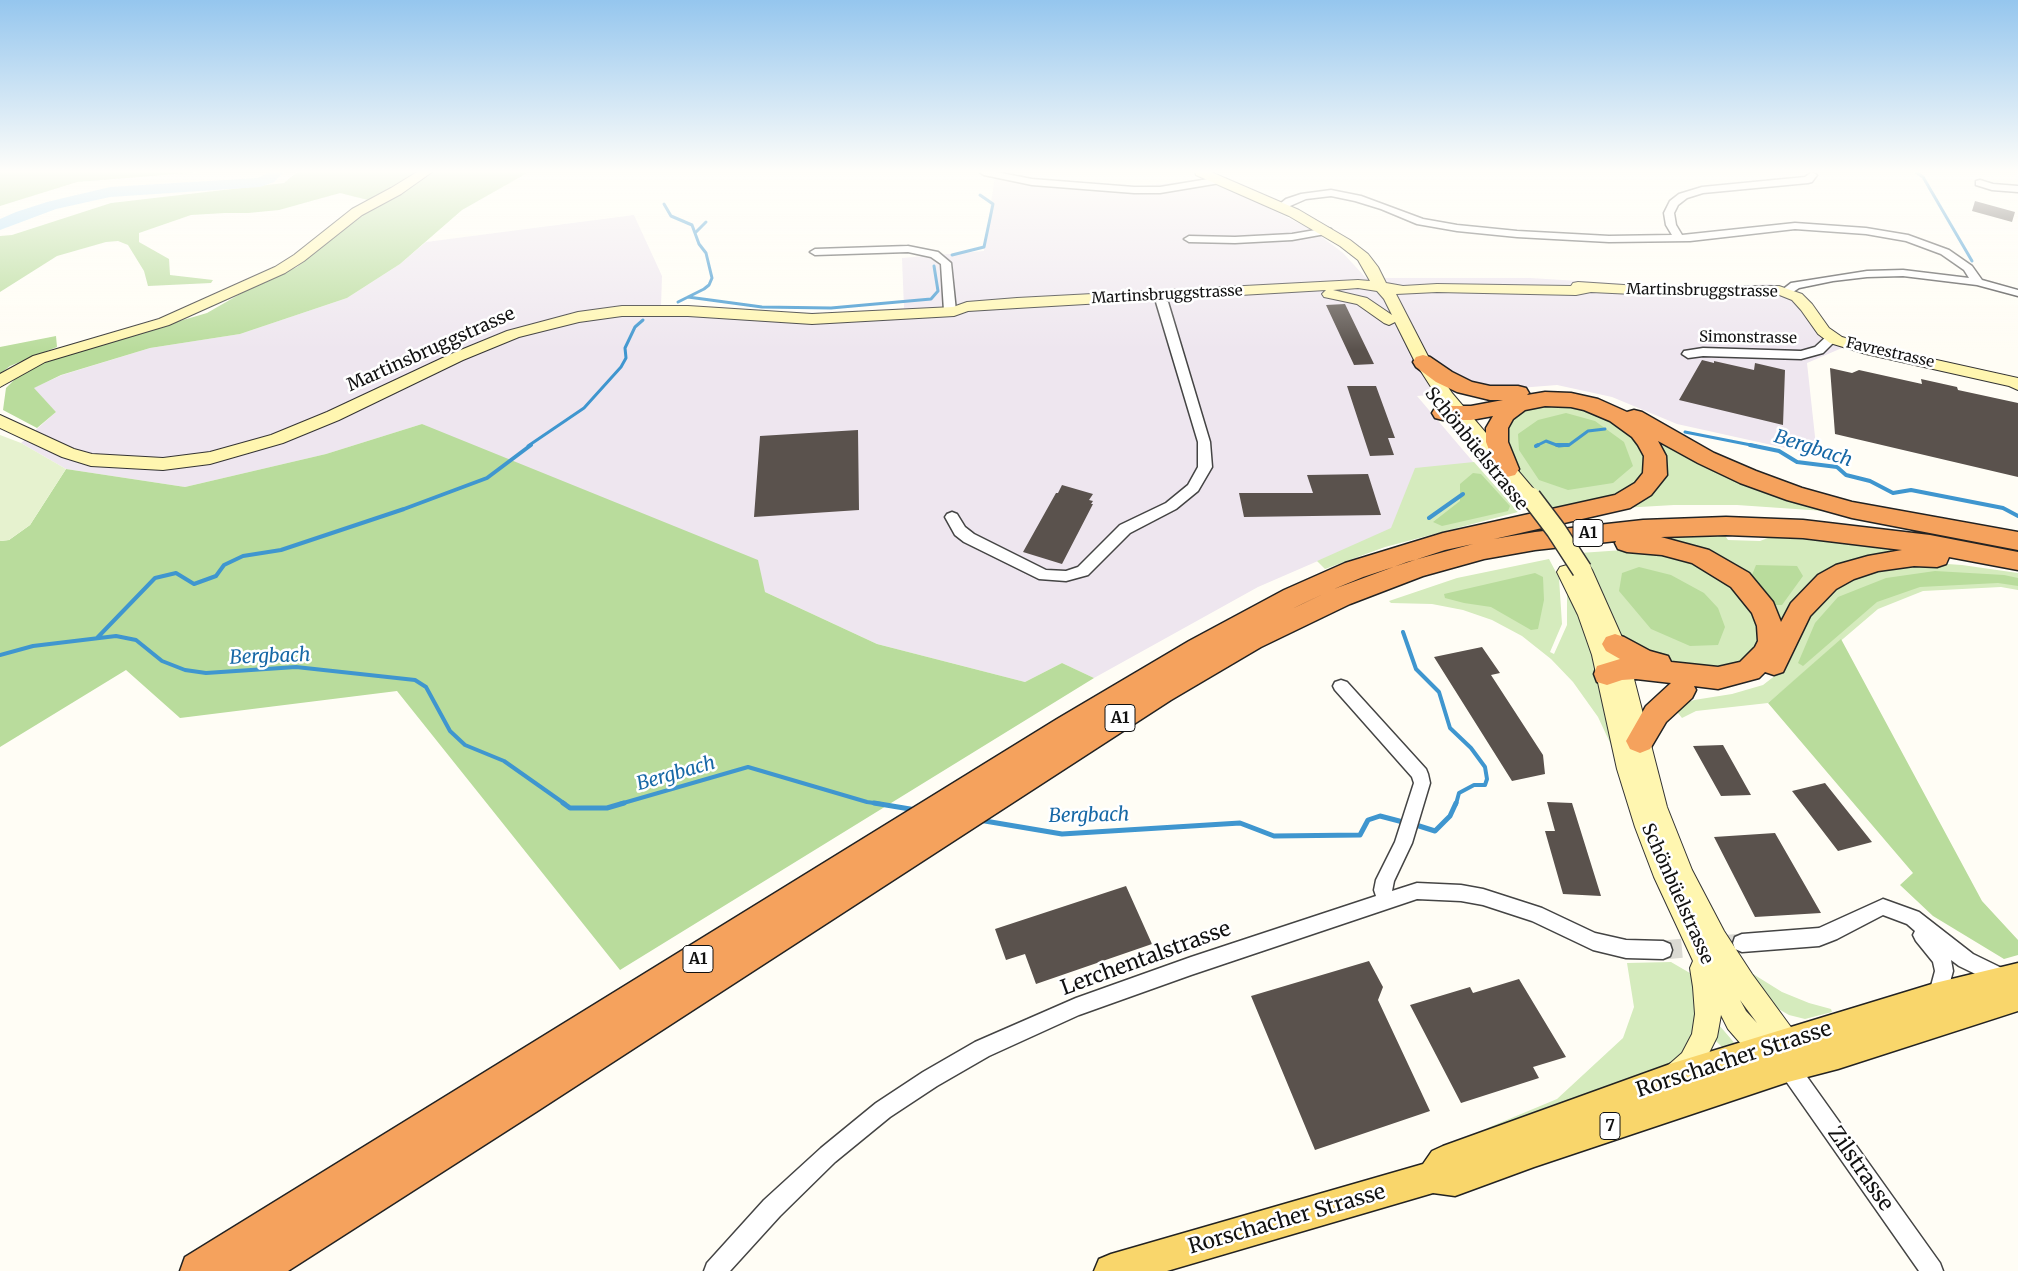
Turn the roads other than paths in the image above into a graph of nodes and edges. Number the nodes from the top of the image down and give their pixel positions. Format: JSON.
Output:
{"nodes":[{"id":1,"x":333,"y":231,"type":"edge"},
{"id":2,"x":1325,"y":231,"type":"edge"},
{"id":3,"x":1327,"y":231,"type":"edge"},
{"id":4,"x":1493,"y":231,"type":"edge"},
{"id":5,"x":1675,"y":231,"type":"edge"},
{"id":6,"x":1744,"y":231,"type":"edge"},
{"id":7,"x":1867,"y":231,"type":"edge"},
{"id":8,"x":1679,"y":238,"type":"junction"},
{"id":9,"x":1189,"y":239,"type":"dead end"},
{"id":10,"x":815,"y":252,"type":"dead end"},
{"id":11,"x":1978,"y":282,"type":"junction"},
{"id":12,"x":1380,"y":286,"type":"junction"},
{"id":13,"x":1472,"y":288,"type":"junction"},
{"id":14,"x":1591,"y":288,"type":"junction"},
{"id":15,"x":1786,"y":292,"type":"junction"},
{"id":16,"x":1312,"y":293,"type":"junction"},
{"id":17,"x":2018,"y":293,"type":"edge"},
{"id":18,"x":1160,"y":299,"type":"junction"},
{"id":19,"x":952,"y":311,"type":"junction"},
{"id":20,"x":1395,"y":319,"type":"junction"},
{"id":21,"x":1832,"y":338,"type":"junction"},
{"id":22,"x":1688,"y":354,"type":"dead end"},
{"id":23,"x":1423,"y":362,"type":"junction"},
{"id":24,"x":2017,"y":381,"type":"edge"},
{"id":25,"x":0,"y":382,"type":"edge"},
{"id":26,"x":1518,"y":398,"type":"junction"},
{"id":27,"x":1452,"y":411,"type":"junction"},
{"id":28,"x":0,"y":421,"type":"edge"},
{"id":29,"x":1507,"y":469,"type":"junction"},
{"id":30,"x":1524,"y":498,"type":"junction"},
{"id":31,"x":952,"y":517,"type":"dead end"},
{"id":32,"x":1478,"y":533,"type":"junction"},
{"id":33,"x":2018,"y":541,"type":"edge"},
{"id":34,"x":2018,"y":548,"type":"edge"},
{"id":35,"x":2018,"y":561,"type":"edge"},
{"id":36,"x":2018,"y":568,"type":"edge"},
{"id":37,"x":1574,"y":571,"type":"junction"},
{"id":38,"x":1614,"y":644,"type":"junction"},
{"id":39,"x":1618,"y":674,"type":"junction"},
{"id":40,"x":1185,"y":678,"type":"junction"},
{"id":41,"x":1718,"y":678,"type":"junction"},
{"id":42,"x":1342,"y":686,"type":"dead end"},
{"id":43,"x":1682,"y":690,"type":"junction"},
{"id":44,"x":1640,"y":741,"type":"junction"},
{"id":45,"x":1386,"y":901,"type":"junction"},
{"id":46,"x":1868,"y":913,"type":"junction"},
{"id":47,"x":1696,"y":942,"type":"junction"},
{"id":48,"x":1742,"y":943,"type":"tunnel mouth"},
{"id":49,"x":1663,"y":950,"type":"tunnel mouth"},
{"id":50,"x":2014,"y":984,"type":"edge"},
{"id":51,"x":1937,"y":997,"type":"junction"},
{"id":52,"x":1780,"y":1054,"type":"junction"},
{"id":53,"x":1672,"y":1078,"type":"junction"},
{"id":54,"x":1433,"y":1177,"type":"junction"},
{"id":55,"x":199,"y":1271,"type":"edge"},
{"id":56,"x":253,"y":1271,"type":"edge"},
{"id":57,"x":715,"y":1271,"type":"edge"},
{"id":58,"x":1112,"y":1271,"type":"edge"},
{"id":59,"x":1932,"y":1271,"type":"edge"}],
"edges":[{"from":1,"to":25,"type":"main road"},
{"from":2,"to":9,"type":"street"},
{"from":3,"to":12,"type":"main road","name":"Schönbüelstrasse"},
{"from":4,"to":8,"type":"street"},
{"from":5,"to":8,"type":"street"},
{"from":6,"to":8,"type":"street"},
{"from":7,"to":11,"type":"street"},
{"from":10,"to":19,"type":"street"},
{"from":11,"to":15,"type":"street","name":"Martinsbruggstrasse"},
{"from":11,"to":17,"type":"street","name":"Martinsbruggstrasse"},
{"from":12,"to":13,"type":"main road","name":"Martinsbruggstrasse"},
{"from":12,"to":14,"type":"main road","name":"Martinsbruggstrasse"},
{"from":12,"to":16,"type":"main road","name":"Martinsbruggstrasse"},
{"from":12,"to":18,"type":"main road","name":"Martinsbruggstrasse"},
{"from":12,"to":20,"type":"main road","name":"Schönbüelstrasse"},
{"from":13,"to":14,"type":"main road","name":"Martinsbruggstrasse"},
{"from":13,"to":20,"type":"main road","name":"Martinsbruggstrasse"},
{"from":14,"to":15,"type":"main road","name":"Martinsbruggstrasse"},
{"from":15,"to":21,"type":"main road","name":"Favrestrasse"},
{"from":16,"to":18,"type":"main road","name":"Martinsbruggstrasse"},
{"from":16,"to":20,"type":"main road","name":"Martinsbruggstrasse"},
{"from":18,"to":19,"type":"main road","name":"Martinsbruggstrasse"},
{"from":18,"to":31,"type":"street"},
{"from":19,"to":28,"type":"main road","name":"Martinsbruggstrasse"},
{"from":20,"to":23,"type":"main road","name":"Schönbüelstrasse"},
{"from":20,"to":27,"type":"main road","name":"Schönbüelstrasse"},
{"from":21,"to":22,"type":"street","name":"Simonstrasse"},
{"from":21,"to":24,"type":"main road","name":"Favrestrasse"},
{"from":23,"to":26,"type":"highway","number":"A1"},
{"from":23,"to":27,"type":"main road","name":"Schönbüelstrasse"},
{"from":26,"to":27,"type":"highway","number":"A1"},
{"from":26,"to":29,"type":"highway"},
{"from":26,"to":32,"type":"highway","number":"A1"},
{"from":26,"to":33,"type":"highway","number":"A1"},
{"from":27,"to":29,"type":"main road","name":"Schönbüelstrasse"},
{"from":27,"to":30,"type":"main road","name":"Schönbüelstrasse"},
{"from":29,"to":30,"type":"main road","name":"Schönbüelstrasse"},
{"from":30,"to":37,"type":"main road","name":"Schönbüelstrasse"},
{"from":32,"to":34,"type":"highway","number":"A1"},
{"from":32,"to":55,"type":"highway","number":"A1"},
{"from":35,"to":40,"type":"highway","number":"A1"},
{"from":36,"to":43,"type":"highway"},
{"from":37,"to":38,"type":"main road","name":"Schönbüelstrasse"},
{"from":37,"to":39,"type":"main road","name":"Schönbüelstrasse"},
{"from":38,"to":39,"type":"main road","name":"Schönbüelstrasse"},
{"from":38,"to":41,"type":"highway","number":"A1"},
{"from":39,"to":41,"type":"highway","number":"A1"},
{"from":39,"to":43,"type":"highway"},
{"from":39,"to":44,"type":"main road","name":"Schönbüelstrasse"},
{"from":39,"to":47,"type":"main road","name":"Schönbüelstrasse"},
{"from":40,"to":41,"type":"highway","number":"A1"},
{"from":40,"to":56,"type":"highway","number":"A1"},
{"from":42,"to":45,"type":"street"},
{"from":43,"to":44,"type":"highway"},
{"from":44,"to":52,"type":"main road","name":"Schönbüelstrasse"},
{"from":45,"to":49,"type":"street","name":"Lerchentalstrasse"},
{"from":45,"to":57,"type":"street","name":"Lerchentalstrasse"},
{"from":46,"to":48,"type":"street"},
{"from":46,"to":50,"type":"street"},
{"from":46,"to":51,"type":"street"},
{"from":47,"to":52,"type":"main road","name":"Schönbüelstrasse"},
{"from":47,"to":53,"type":"main road"},
{"from":50,"to":51,"type":"main road","name":"Rorschacher Strasse","number":"7"},
{"from":50,"to":52,"type":"main road","name":"Rorschacher Strasse","number":"7"},
{"from":51,"to":52,"type":"main road","name":"Rorschacher Strasse","number":"7"},
{"from":52,"to":53,"type":"main road","name":"Rorschacher Strasse","number":"7"},
{"from":52,"to":54,"type":"main road","name":"Rorschacher Strasse","number":"7"},
{"from":52,"to":59,"type":"street","name":"Zilstrasse"},
{"from":53,"to":54,"type":"main road","name":"Rorschacher Strasse","number":"7"},
{"from":54,"to":58,"type":"main road","name":"Rorschacher Strasse","number":"7"}]}
